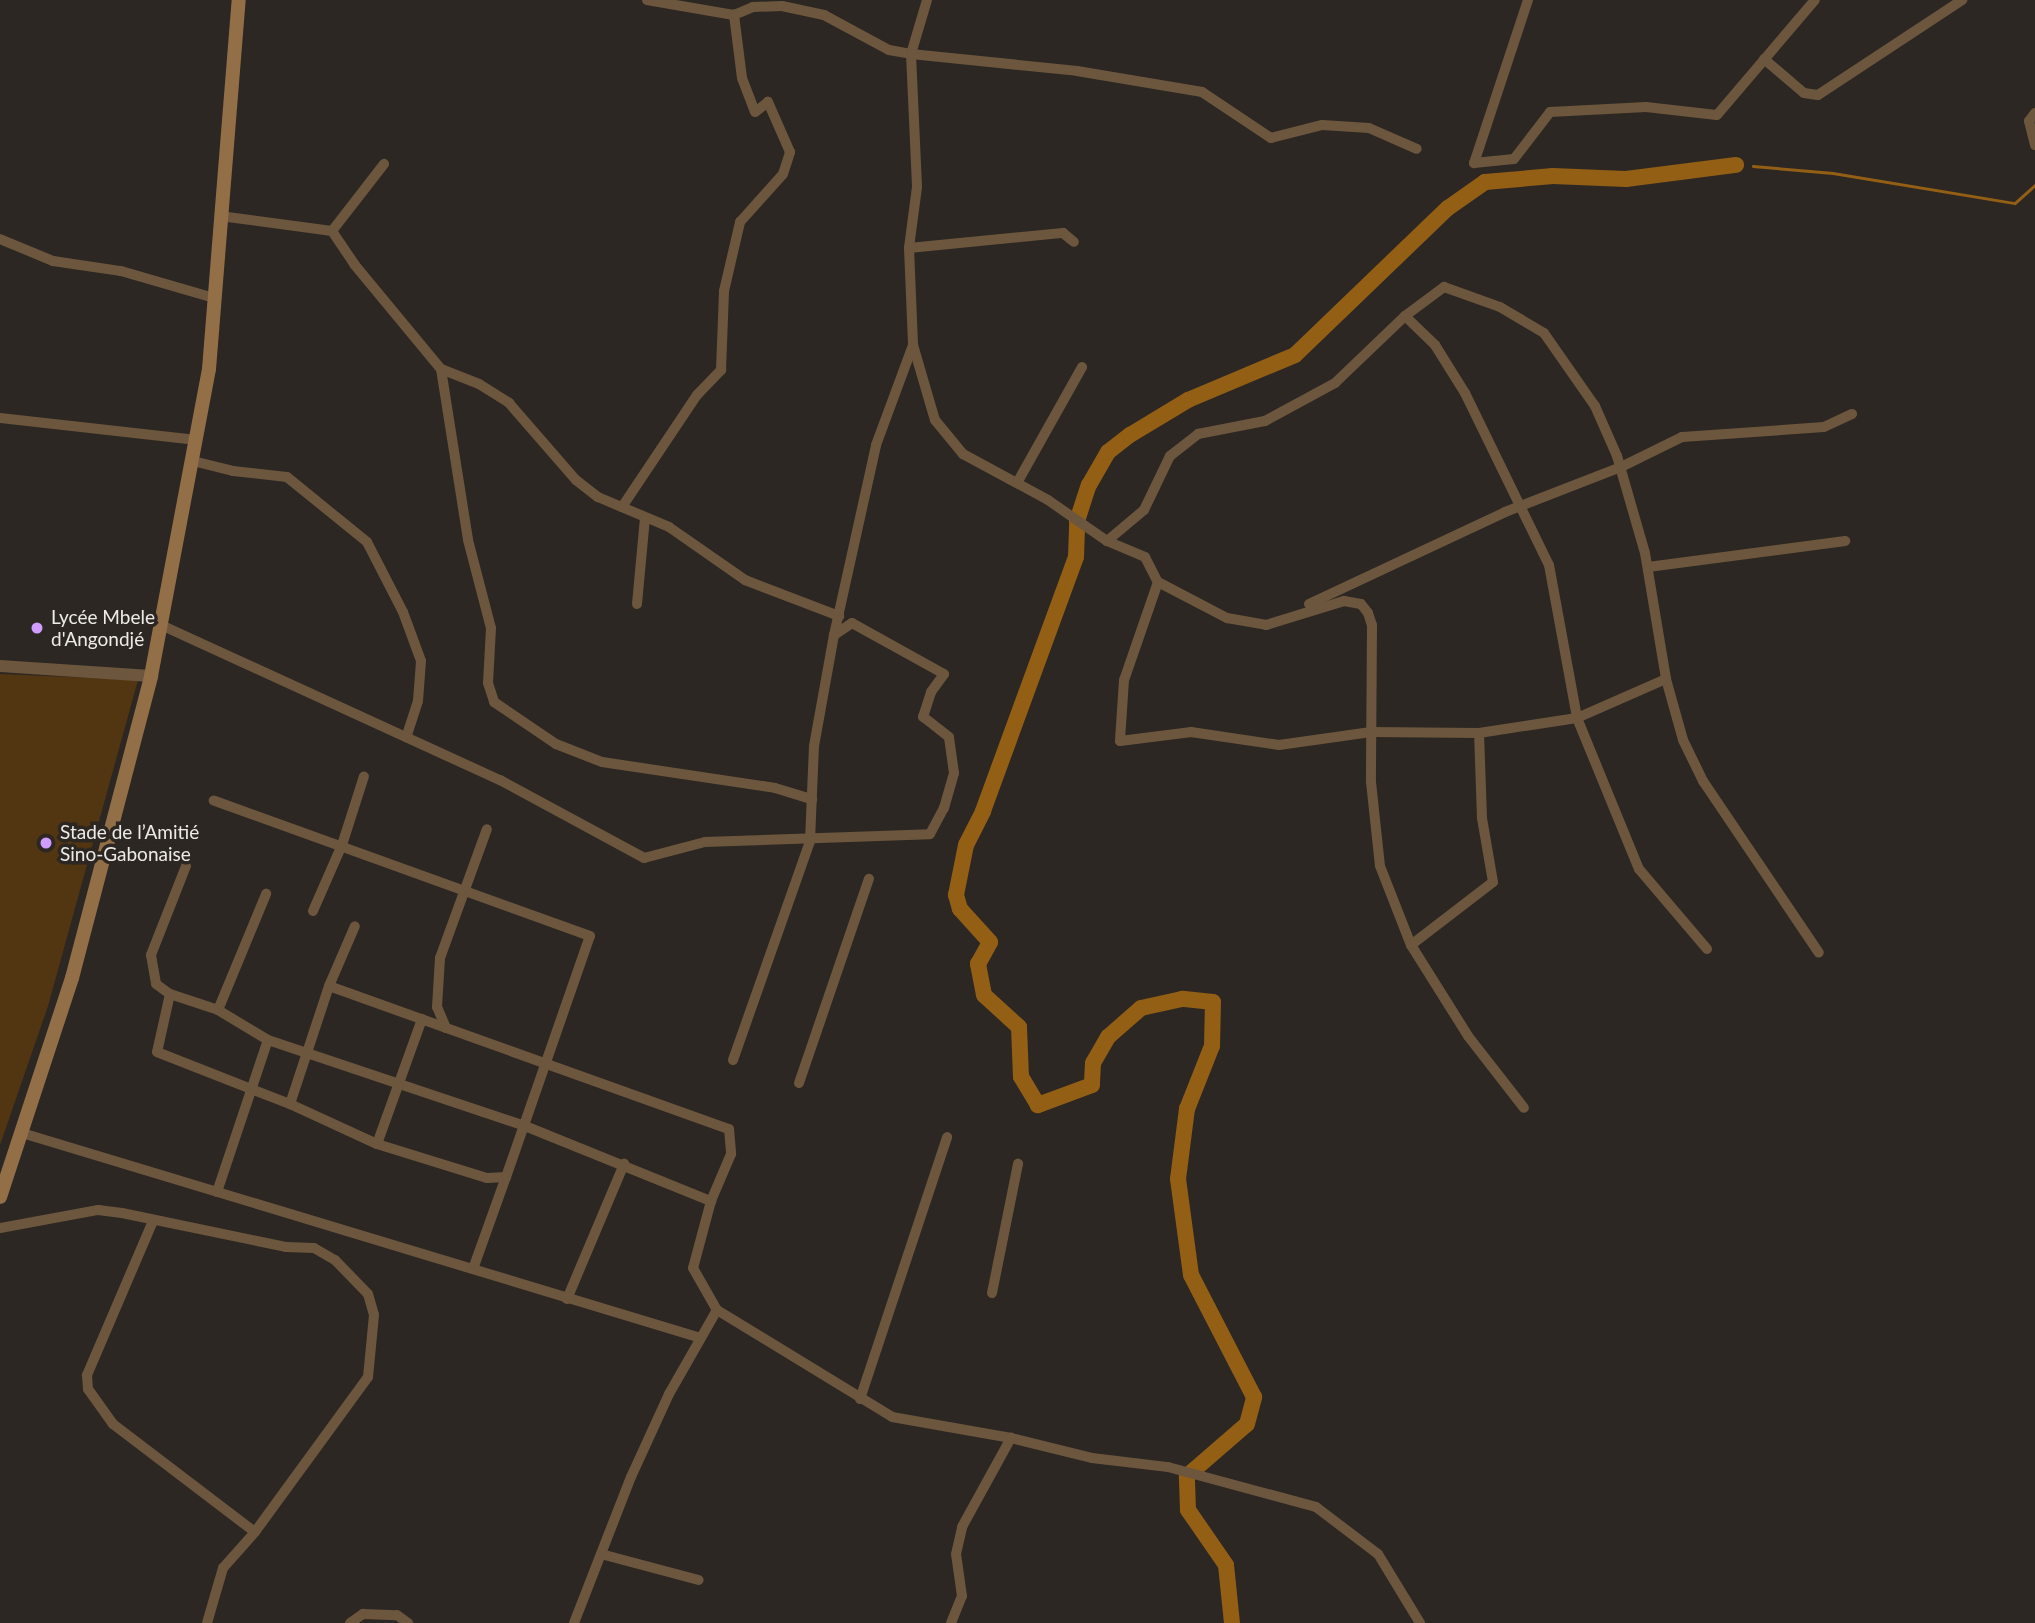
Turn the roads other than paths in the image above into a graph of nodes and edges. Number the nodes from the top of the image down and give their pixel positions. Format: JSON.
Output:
{"nodes":[{"id":1,"x":239,"y":0,"type":"edge"},
{"id":2,"x":647,"y":0,"type":"edge"},
{"id":3,"x":927,"y":0,"type":"edge"},
{"id":4,"x":1528,"y":0,"type":"edge"},
{"id":5,"x":1815,"y":0,"type":"edge"},
{"id":6,"x":1962,"y":0,"type":"edge"},
{"id":7,"x":734,"y":15,"type":"junction"},
{"id":8,"x":911,"y":54,"type":"junction"},
{"id":9,"x":1764,"y":59,"type":"junction"},
{"id":10,"x":2035,"y":113,"type":"edge"},
{"id":11,"x":2035,"y":145,"type":"edge"},
{"id":12,"x":1417,"y":149,"type":"dead end"},
{"id":13,"x":384,"y":164,"type":"dead end"},
{"id":14,"x":220,"y":216,"type":"junction"},
{"id":15,"x":332,"y":231,"type":"junction"},
{"id":16,"x":0,"y":239,"type":"edge"},
{"id":17,"x":1074,"y":242,"type":"dead end"},
{"id":18,"x":909,"y":248,"type":"junction"},
{"id":19,"x":214,"y":298,"type":"junction"},
{"id":20,"x":1405,"y":316,"type":"junction"},
{"id":21,"x":913,"y":345,"type":"junction"},
{"id":22,"x":1082,"y":367,"type":"dead end"},
{"id":23,"x":441,"y":369,"type":"junction"},
{"id":24,"x":1852,"y":414,"type":"dead end"},
{"id":25,"x":0,"y":418,"type":"edge"},
{"id":26,"x":197,"y":440,"type":"junction"},
{"id":27,"x":193,"y":461,"type":"junction"},
{"id":28,"x":1621,"y":467,"type":"junction"},
{"id":29,"x":1017,"y":483,"type":"junction"},
{"id":30,"x":1522,"y":505,"type":"junction"},
{"id":31,"x":622,"y":508,"type":"junction"},
{"id":32,"x":645,"y":517,"type":"junction"},
{"id":33,"x":1107,"y":541,"type":"junction"},
{"id":34,"x":1845,"y":541,"type":"dead end"},
{"id":35,"x":1648,"y":567,"type":"junction"},
{"id":36,"x":1158,"y":582,"type":"junction"},
{"id":37,"x":637,"y":604,"type":"dead end"},
{"id":38,"x":839,"y":616,"type":"junction"},
{"id":39,"x":161,"y":625,"type":"junction"},
{"id":40,"x":1266,"y":625,"type":"junction"},
{"id":41,"x":834,"y":635,"type":"junction"},
{"id":42,"x":0,"y":666,"type":"edge"},
{"id":43,"x":151,"y":676,"type":"junction"},
{"id":44,"x":1667,"y":679,"type":"junction"},
{"id":45,"x":1577,"y":718,"type":"junction"},
{"id":46,"x":1371,"y":732,"type":"junction"},
{"id":47,"x":1479,"y":733,"type":"junction"},
{"id":48,"x":406,"y":737,"type":"junction"},
{"id":49,"x":364,"y":776,"type":"dead end"},
{"id":50,"x":812,"y":799,"type":"junction"},
{"id":51,"x":214,"y":801,"type":"dead end"},
{"id":52,"x":487,"y":829,"type":"dead end"},
{"id":53,"x":810,"y":841,"type":"junction"},
{"id":54,"x":342,"y":845,"type":"junction"},
{"id":55,"x":186,"y":866,"type":"dead end"},
{"id":56,"x":869,"y":879,"type":"dead end"},
{"id":57,"x":266,"y":894,"type":"dead end"},
{"id":58,"x":464,"y":894,"type":"junction"},
{"id":59,"x":313,"y":911,"type":"dead end"},
{"id":60,"x":355,"y":926,"type":"dead end"},
{"id":61,"x":1411,"y":945,"type":"junction"},
{"id":62,"x":1707,"y":948,"type":"dead end"},
{"id":63,"x":1819,"y":953,"type":"dead end"},
{"id":64,"x":330,"y":986,"type":"junction"},
{"id":65,"x":170,"y":994,"type":"junction"},
{"id":66,"x":218,"y":1010,"type":"junction"},
{"id":67,"x":422,"y":1019,"type":"junction"},
{"id":68,"x":446,"y":1028,"type":"junction"},
{"id":69,"x":268,"y":1040,"type":"junction"},
{"id":70,"x":307,"y":1054,"type":"junction"},
{"id":71,"x":733,"y":1060,"type":"dead end"},
{"id":72,"x":545,"y":1065,"type":"junction"},
{"id":73,"x":398,"y":1083,"type":"junction"},
{"id":74,"x":800,"y":1083,"type":"dead end"},
{"id":75,"x":249,"y":1088,"type":"junction"},
{"id":76,"x":290,"y":1104,"type":"junction"},
{"id":77,"x":1524,"y":1108,"type":"dead end"},
{"id":78,"x":525,"y":1126,"type":"junction"},
{"id":79,"x":22,"y":1133,"type":"junction"},
{"id":80,"x":947,"y":1137,"type":"dead end"},
{"id":81,"x":377,"y":1144,"type":"junction"},
{"id":82,"x":624,"y":1164,"type":"junction"},
{"id":83,"x":1018,"y":1164,"type":"dead end"},
{"id":84,"x":506,"y":1177,"type":"junction"},
{"id":85,"x":217,"y":1192,"type":"junction"},
{"id":86,"x":0,"y":1197,"type":"edge"},
{"id":87,"x":711,"y":1201,"type":"junction"},
{"id":88,"x":153,"y":1221,"type":"junction"},
{"id":89,"x":0,"y":1228,"type":"edge"},
{"id":90,"x":473,"y":1269,"type":"junction"},
{"id":91,"x":992,"y":1293,"type":"dead end"},
{"id":92,"x":567,"y":1299,"type":"junction"},
{"id":93,"x":717,"y":1310,"type":"junction"},
{"id":94,"x":701,"y":1338,"type":"junction"},
{"id":95,"x":860,"y":1399,"type":"junction"},
{"id":96,"x":1011,"y":1437,"type":"junction"},
{"id":97,"x":255,"y":1532,"type":"junction"},
{"id":98,"x":601,"y":1554,"type":"junction"},
{"id":99,"x":699,"y":1580,"type":"dead end"},
{"id":100,"x":207,"y":1623,"type":"edge"},
{"id":101,"x":350,"y":1623,"type":"edge"},
{"id":102,"x":408,"y":1623,"type":"edge"},
{"id":103,"x":574,"y":1623,"type":"edge"},
{"id":104,"x":951,"y":1623,"type":"edge"},
{"id":105,"x":1420,"y":1623,"type":"edge"}],
"edges":[{"from":1,"to":14,"type":"main road"},
{"from":2,"to":7,"type":"street"},
{"from":3,"to":8,"type":"street"},
{"from":4,"to":9,"type":"street"},
{"from":5,"to":9,"type":"street"},
{"from":6,"to":9,"type":"street"},
{"from":7,"to":8,"type":"street"},
{"from":7,"to":31,"type":"street"},
{"from":8,"to":12,"type":"street"},
{"from":8,"to":18,"type":"street"},
{"from":10,"to":11,"type":"street"},
{"from":13,"to":15,"type":"street"},
{"from":14,"to":15,"type":"street"},
{"from":14,"to":19,"type":"main road"},
{"from":15,"to":23,"type":"street"},
{"from":16,"to":19,"type":"street"},
{"from":17,"to":18,"type":"street"},
{"from":18,"to":21,"type":"street"},
{"from":19,"to":26,"type":"main road"},
{"from":20,"to":28,"type":"street"},
{"from":20,"to":30,"type":"street"},
{"from":20,"to":33,"type":"street"},
{"from":21,"to":29,"type":"street"},
{"from":21,"to":38,"type":"street"},
{"from":22,"to":29,"type":"street"},
{"from":23,"to":31,"type":"street"},
{"from":23,"to":50,"type":"street"},
{"from":24,"to":28,"type":"street"},
{"from":25,"to":26,"type":"street"},
{"from":26,"to":27,"type":"main road"},
{"from":27,"to":39,"type":"main road"},
{"from":27,"to":48,"type":"street"},
{"from":28,"to":30,"type":"street"},
{"from":28,"to":35,"type":"street"},
{"from":29,"to":33,"type":"street"},
{"from":30,"to":40,"type":"street"},
{"from":30,"to":45,"type":"street"},
{"from":31,"to":32,"type":"street"},
{"from":32,"to":37,"type":"street"},
{"from":32,"to":38,"type":"street"},
{"from":33,"to":36,"type":"street"},
{"from":34,"to":35,"type":"street"},
{"from":35,"to":44,"type":"street"},
{"from":36,"to":40,"type":"street"},
{"from":36,"to":46,"type":"street"},
{"from":38,"to":41,"type":"street"},
{"from":39,"to":43,"type":"main road"},
{"from":39,"to":48,"type":"street"},
{"from":40,"to":46,"type":"street"},
{"from":41,"to":50,"type":"street"},
{"from":41,"to":53,"type":"street"},
{"from":42,"to":43,"type":"street"},
{"from":43,"to":79,"type":"main road"},
{"from":44,"to":45,"type":"street"},
{"from":44,"to":63,"type":"street"},
{"from":45,"to":47,"type":"street"},
{"from":45,"to":62,"type":"street"},
{"from":46,"to":47,"type":"street"},
{"from":46,"to":61,"type":"street"},
{"from":47,"to":61,"type":"street"},
{"from":48,"to":53,"type":"street"},
{"from":49,"to":54,"type":"street"},
{"from":50,"to":53,"type":"street"},
{"from":51,"to":54,"type":"street"},
{"from":52,"to":58,"type":"street"},
{"from":53,"to":71,"type":"street"},
{"from":54,"to":58,"type":"street"},
{"from":54,"to":59,"type":"street"},
{"from":55,"to":65,"type":"street"},
{"from":56,"to":74,"type":"street"},
{"from":57,"to":66,"type":"street"},
{"from":58,"to":68,"type":"street"},
{"from":58,"to":72,"type":"street"},
{"from":60,"to":64,"type":"street"},
{"from":61,"to":77,"type":"street"},
{"from":64,"to":67,"type":"street"},
{"from":64,"to":70,"type":"street"},
{"from":65,"to":66,"type":"street"},
{"from":65,"to":75,"type":"street"},
{"from":66,"to":69,"type":"street"},
{"from":67,"to":68,"type":"street"},
{"from":67,"to":73,"type":"street"},
{"from":68,"to":72,"type":"street"},
{"from":69,"to":70,"type":"street"},
{"from":69,"to":75,"type":"street"},
{"from":70,"to":73,"type":"street"},
{"from":70,"to":76,"type":"street"},
{"from":72,"to":78,"type":"street"},
{"from":72,"to":87,"type":"street"},
{"from":73,"to":78,"type":"street"},
{"from":73,"to":81,"type":"street"},
{"from":75,"to":76,"type":"street"},
{"from":75,"to":85,"type":"street"},
{"from":76,"to":81,"type":"street"},
{"from":78,"to":82,"type":"street"},
{"from":78,"to":84,"type":"street"},
{"from":79,"to":85,"type":"street"},
{"from":79,"to":86,"type":"main road"},
{"from":80,"to":95,"type":"street"},
{"from":81,"to":84,"type":"street"},
{"from":82,"to":87,"type":"street"},
{"from":82,"to":92,"type":"street"},
{"from":83,"to":91,"type":"street"},
{"from":84,"to":90,"type":"street"},
{"from":85,"to":90,"type":"street"},
{"from":87,"to":93,"type":"street"},
{"from":88,"to":89,"type":"street"},
{"from":88,"to":97,"type":"street"},
{"from":88,"to":97,"type":"street"},
{"from":90,"to":92,"type":"street"},
{"from":92,"to":94,"type":"street"},
{"from":93,"to":94,"type":"street"},
{"from":93,"to":95,"type":"street"},
{"from":94,"to":98,"type":"street"},
{"from":95,"to":96,"type":"street"},
{"from":96,"to":104,"type":"street"},
{"from":96,"to":105,"type":"street"},
{"from":97,"to":100,"type":"street"},
{"from":98,"to":99,"type":"street"},
{"from":98,"to":103,"type":"street"},
{"from":101,"to":102,"type":"street"}]}
